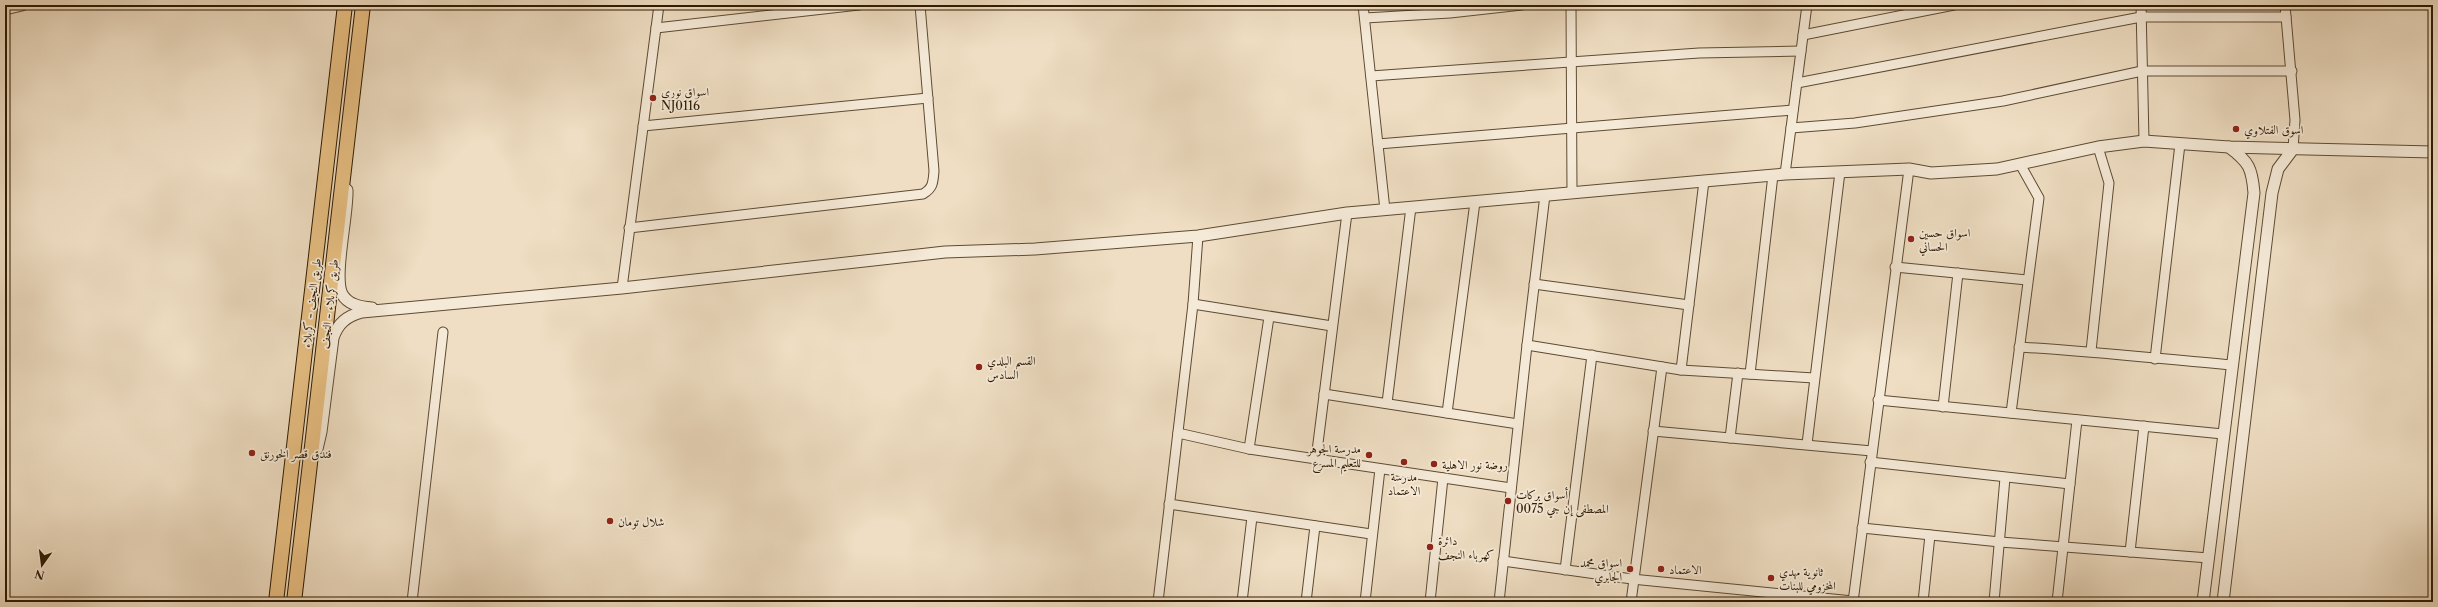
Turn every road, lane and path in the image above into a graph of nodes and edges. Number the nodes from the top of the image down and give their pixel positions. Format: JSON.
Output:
{"nodes":[{"id":1,"x":22,"y":5,"type":"edge"},
{"id":2,"x":345,"y":5,"type":"edge"},
{"id":3,"x":363,"y":5,"type":"edge"},
{"id":4,"x":659,"y":5,"type":"edge"},
{"id":5,"x":859,"y":5,"type":"edge"},
{"id":6,"x":920,"y":5,"type":"edge"},
{"id":7,"x":1364,"y":5,"type":"edge"},
{"id":8,"x":1522,"y":5,"type":"edge"},
{"id":9,"x":1571,"y":5,"type":"edge"},
{"id":10,"x":1807,"y":5,"type":"edge"},
{"id":11,"x":1954,"y":5,"type":"edge"},
{"id":12,"x":2141,"y":5,"type":"edge"},
{"id":13,"x":2285,"y":5,"type":"edge"},
{"id":14,"x":5,"y":8,"type":"edge"},
{"id":15,"x":2286,"y":16,"type":"junction"},
{"id":16,"x":2141,"y":17,"type":"junction"},
{"id":17,"x":1365,"y":18,"type":"junction"},
{"id":18,"x":656,"y":28,"type":"junction"},
{"id":19,"x":1803,"y":35,"type":"junction"},
{"id":20,"x":1801,"y":51,"type":"junction"},
{"id":21,"x":1571,"y":62,"type":"junction"},
{"id":22,"x":2142,"y":71,"type":"junction"},
{"id":23,"x":2292,"y":71,"type":"junction"},
{"id":24,"x":1371,"y":76,"type":"junction"},
{"id":25,"x":1797,"y":83,"type":"junction"},
{"id":26,"x":928,"y":98,"type":"junction"},
{"id":27,"x":1793,"y":110,"type":"junction"},
{"id":28,"x":643,"y":126,"type":"junction"},
{"id":29,"x":1572,"y":128,"type":"junction"},
{"id":30,"x":1791,"y":128,"type":"junction"},
{"id":31,"x":2144,"y":141,"type":"junction"},
{"id":32,"x":1378,"y":144,"type":"junction"},
{"id":33,"x":2180,"y":144,"type":"junction"},
{"id":34,"x":2098,"y":147,"type":"junction"},
{"id":35,"x":2230,"y":147,"type":"junction"},
{"id":36,"x":2293,"y":149,"type":"junction"},
{"id":37,"x":2433,"y":152,"type":"edge"},
{"id":38,"x":346,"y":160,"type":"junction"},
{"id":39,"x":2020,"y":164,"type":"junction"},
{"id":40,"x":1908,"y":169,"type":"junction"},
{"id":41,"x":1840,"y":172,"type":"junction"},
{"id":42,"x":1785,"y":174,"type":"junction"},
{"id":43,"x":1773,"y":175,"type":"junction"},
{"id":44,"x":1704,"y":181,"type":"junction"},
{"id":45,"x":1572,"y":193,"type":"junction"},
{"id":46,"x":2254,"y":193,"type":"junction"},
{"id":47,"x":2272,"y":193,"type":"junction"},
{"id":48,"x":1545,"y":195,"type":"junction"},
{"id":49,"x":1475,"y":202,"type":"junction"},
{"id":50,"x":1411,"y":207,"type":"junction"},
{"id":51,"x":1385,"y":210,"type":"junction"},
{"id":52,"x":1347,"y":213,"type":"junction"},
{"id":53,"x":629,"y":228,"type":"junction"},
{"id":54,"x":1198,"y":236,"type":"junction"},
{"id":55,"x":1895,"y":267,"type":"junction"},
{"id":56,"x":1958,"y":273,"type":"junction"},
{"id":57,"x":2027,"y":280,"type":"junction"},
{"id":58,"x":1534,"y":284,"type":"junction"},
{"id":59,"x":622,"y":288,"type":"junction"},
{"id":60,"x":1193,"y":304,"type":"junction"},
{"id":61,"x":1689,"y":305,"type":"junction"},
{"id":62,"x":384,"y":310,"type":"junction"},
{"id":63,"x":1269,"y":317,"type":"junction"},
{"id":64,"x":1332,"y":326,"type":"junction"},
{"id":65,"x":442,"y":332,"type":"dead end"},
{"id":66,"x":1526,"y":345,"type":"junction"},
{"id":67,"x":2019,"y":347,"type":"junction"},
{"id":68,"x":2091,"y":351,"type":"junction"},
{"id":69,"x":1592,"y":355,"type":"junction"},
{"id":70,"x":2155,"y":359,"type":"junction"},
{"id":71,"x":2232,"y":365,"type":"junction"},
{"id":72,"x":1662,"y":367,"type":"junction"},
{"id":73,"x":1681,"y":370,"type":"junction"},
{"id":74,"x":1738,"y":373,"type":"junction"},
{"id":75,"x":1750,"y":374,"type":"junction"},
{"id":76,"x":1814,"y":378,"type":"junction"},
{"id":77,"x":1324,"y":394,"type":"junction"},
{"id":78,"x":1878,"y":400,"type":"junction"},
{"id":79,"x":1387,"y":403,"type":"junction"},
{"id":80,"x":1943,"y":407,"type":"junction"},
{"id":81,"x":1447,"y":413,"type":"junction"},
{"id":82,"x":2011,"y":413,"type":"junction"},
{"id":83,"x":2077,"y":420,"type":"junction"},
{"id":84,"x":1518,"y":424,"type":"junction"},
{"id":85,"x":2144,"y":426,"type":"junction"},
{"id":86,"x":1653,"y":431,"type":"junction"},
{"id":87,"x":1178,"y":433,"type":"junction"},
{"id":88,"x":2223,"y":434,"type":"junction"},
{"id":89,"x":1730,"y":438,"type":"junction"},
{"id":90,"x":1807,"y":444,"type":"junction"},
{"id":91,"x":1249,"y":449,"type":"junction"},
{"id":92,"x":1872,"y":451,"type":"junction"},
{"id":93,"x":1316,"y":459,"type":"junction"},
{"id":94,"x":1870,"y":462,"type":"junction"},
{"id":95,"x":311,"y":466,"type":"junction"},
{"id":96,"x":1380,"y":469,"type":"junction"},
{"id":97,"x":1443,"y":478,"type":"junction"},
{"id":98,"x":2005,"y":478,"type":"junction"},
{"id":99,"x":2070,"y":484,"type":"junction"},
{"id":100,"x":1511,"y":488,"type":"junction"},
{"id":101,"x":1169,"y":504,"type":"junction"},
{"id":102,"x":1252,"y":516,"type":"junction"},
{"id":103,"x":1315,"y":526,"type":"junction"},
{"id":104,"x":1862,"y":528,"type":"junction"},
{"id":105,"x":1371,"y":534,"type":"junction"},
{"id":106,"x":1930,"y":535,"type":"junction"},
{"id":107,"x":2000,"y":542,"type":"junction"},
{"id":108,"x":2062,"y":547,"type":"junction"},
{"id":109,"x":2130,"y":552,"type":"junction"},
{"id":110,"x":2209,"y":560,"type":"junction"},
{"id":111,"x":1503,"y":561,"type":"junction"},
{"id":112,"x":2228,"y":563,"type":"junction"},
{"id":113,"x":1565,"y":570,"type":"junction"},
{"id":114,"x":1632,"y":579,"type":"junction"},
{"id":115,"x":276,"y":602,"type":"edge"},
{"id":116,"x":294,"y":602,"type":"edge"},
{"id":117,"x":412,"y":602,"type":"edge"},
{"id":118,"x":1158,"y":602,"type":"edge"},
{"id":119,"x":1242,"y":602,"type":"edge"},
{"id":120,"x":1306,"y":602,"type":"edge"},
{"id":121,"x":1365,"y":602,"type":"edge"},
{"id":122,"x":1430,"y":602,"type":"edge"},
{"id":123,"x":1499,"y":602,"type":"edge"},
{"id":124,"x":1631,"y":602,"type":"edge"},
{"id":125,"x":1853,"y":602,"type":"edge"},
{"id":126,"x":1923,"y":602,"type":"edge"},
{"id":127,"x":1994,"y":602,"type":"edge"},
{"id":128,"x":2057,"y":602,"type":"edge"},
{"id":129,"x":2203,"y":602,"type":"edge"},
{"id":130,"x":2223,"y":602,"type":"edge"}],
"edges":[{"from":1,"to":14,"type":"street"},
{"from":2,"to":115,"type":"highway","name":"طريق النجف - کربلاء"},
{"from":3,"to":38,"type":"highway","name":"طريق کربلاء - النجف"},
{"from":4,"to":18,"type":"street"},
{"from":5,"to":18,"type":"street"},
{"from":6,"to":26,"type":"street"},
{"from":7,"to":17,"type":"street"},
{"from":8,"to":17,"type":"street"},
{"from":9,"to":21,"type":"street"},
{"from":10,"to":19,"type":"street"},
{"from":11,"to":19,"type":"street"},
{"from":12,"to":16,"type":"street"},
{"from":13,"to":15,"type":"street"},
{"from":15,"to":16,"type":"street"},
{"from":15,"to":23,"type":"street"},
{"from":16,"to":22,"type":"street"},
{"from":16,"to":25,"type":"street"},
{"from":17,"to":24,"type":"street"},
{"from":18,"to":28,"type":"street"},
{"from":19,"to":20,"type":"street"},
{"from":20,"to":21,"type":"street"},
{"from":20,"to":25,"type":"street"},
{"from":21,"to":24,"type":"street"},
{"from":21,"to":29,"type":"street"},
{"from":22,"to":23,"type":"street"},
{"from":22,"to":30,"type":"street"},
{"from":22,"to":31,"type":"street"},
{"from":23,"to":36,"type":"street"},
{"from":24,"to":32,"type":"street"},
{"from":25,"to":27,"type":"street"},
{"from":26,"to":28,"type":"street"},
{"from":26,"to":53,"type":"street"},
{"from":27,"to":29,"type":"street"},
{"from":27,"to":30,"type":"street"},
{"from":28,"to":53,"type":"street"},
{"from":29,"to":32,"type":"street"},
{"from":29,"to":45,"type":"street"},
{"from":30,"to":42,"type":"street"},
{"from":31,"to":33,"type":"street"},
{"from":31,"to":34,"type":"street"},
{"from":32,"to":51,"type":"street"},
{"from":33,"to":35,"type":"street"},
{"from":33,"to":70,"type":"street"},
{"from":34,"to":39,"type":"street"},
{"from":34,"to":68,"type":"street"},
{"from":35,"to":36,"type":"street"},
{"from":35,"to":46,"type":"street"},
{"from":36,"to":37,"type":"street"},
{"from":36,"to":47,"type":"street"},
{"from":38,"to":62,"type":"street"},
{"from":38,"to":95,"type":"highway","name":"طريق کربلاء - النجف"},
{"from":39,"to":40,"type":"street"},
{"from":39,"to":57,"type":"street"},
{"from":40,"to":41,"type":"street"},
{"from":40,"to":55,"type":"street"},
{"from":41,"to":42,"type":"street"},
{"from":41,"to":76,"type":"street"},
{"from":42,"to":43,"type":"street"},
{"from":43,"to":44,"type":"street"},
{"from":43,"to":75,"type":"street"},
{"from":44,"to":45,"type":"street"},
{"from":44,"to":61,"type":"street"},
{"from":45,"to":48,"type":"street"},
{"from":46,"to":47,"type":"street"},
{"from":46,"to":71,"type":"street"},
{"from":47,"to":112,"type":"street"},
{"from":48,"to":49,"type":"street"},
{"from":48,"to":58,"type":"street"},
{"from":49,"to":50,"type":"street"},
{"from":49,"to":81,"type":"street"},
{"from":50,"to":51,"type":"street"},
{"from":50,"to":79,"type":"street"},
{"from":51,"to":52,"type":"street"},
{"from":52,"to":54,"type":"street"},
{"from":52,"to":64,"type":"street"},
{"from":53,"to":59,"type":"street"},
{"from":54,"to":59,"type":"street"},
{"from":54,"to":60,"type":"street"},
{"from":55,"to":56,"type":"street"},
{"from":55,"to":78,"type":"street"},
{"from":56,"to":57,"type":"street"},
{"from":56,"to":80,"type":"street"},
{"from":57,"to":67,"type":"street"},
{"from":58,"to":61,"type":"street"},
{"from":58,"to":66,"type":"street"},
{"from":59,"to":62,"type":"street"},
{"from":60,"to":63,"type":"street"},
{"from":60,"to":87,"type":"street"},
{"from":61,"to":73,"type":"street"},
{"from":62,"to":95,"type":"street"},
{"from":63,"to":64,"type":"street"},
{"from":63,"to":91,"type":"street"},
{"from":64,"to":77,"type":"street"},
{"from":65,"to":117,"type":"street"},
{"from":66,"to":69,"type":"street"},
{"from":66,"to":84,"type":"street"},
{"from":67,"to":68,"type":"street"},
{"from":67,"to":82,"type":"street"},
{"from":68,"to":70,"type":"street"},
{"from":69,"to":72,"type":"street"},
{"from":69,"to":113,"type":"street"},
{"from":70,"to":71,"type":"street"},
{"from":71,"to":88,"type":"street"},
{"from":72,"to":73,"type":"street"},
{"from":72,"to":86,"type":"street"},
{"from":73,"to":74,"type":"street"},
{"from":74,"to":75,"type":"street"},
{"from":74,"to":89,"type":"street"},
{"from":75,"to":76,"type":"street"},
{"from":76,"to":90,"type":"street"},
{"from":77,"to":79,"type":"street"},
{"from":77,"to":93,"type":"street"},
{"from":78,"to":80,"type":"street"},
{"from":78,"to":92,"type":"street"},
{"from":79,"to":81,"type":"street"},
{"from":80,"to":82,"type":"street"},
{"from":81,"to":84,"type":"street"},
{"from":82,"to":83,"type":"street"},
{"from":83,"to":85,"type":"street"},
{"from":83,"to":99,"type":"street"},
{"from":84,"to":100,"type":"street"},
{"from":85,"to":88,"type":"street"},
{"from":85,"to":109,"type":"street"},
{"from":86,"to":89,"type":"street"},
{"from":86,"to":114,"type":"street"},
{"from":87,"to":91,"type":"street"},
{"from":87,"to":101,"type":"street"},
{"from":88,"to":110,"type":"street"},
{"from":89,"to":90,"type":"street"},
{"from":90,"to":92,"type":"street"},
{"from":91,"to":93,"type":"street"},
{"from":92,"to":94,"type":"street"},
{"from":93,"to":96,"type":"street"},
{"from":94,"to":98,"type":"street"},
{"from":94,"to":104,"type":"street"},
{"from":95,"to":116,"type":"highway","name":"طريق کربلاء - النجف"},
{"from":96,"to":97,"type":"street"},
{"from":96,"to":105,"type":"street"},
{"from":97,"to":100,"type":"street"},
{"from":97,"to":122,"type":"street"},
{"from":98,"to":99,"type":"street"},
{"from":98,"to":107,"type":"street"},
{"from":99,"to":108,"type":"street"},
{"from":100,"to":111,"type":"street"},
{"from":101,"to":102,"type":"street"},
{"from":101,"to":118,"type":"street"},
{"from":102,"to":103,"type":"street"},
{"from":102,"to":119,"type":"street"},
{"from":103,"to":105,"type":"street"},
{"from":103,"to":120,"type":"street"},
{"from":104,"to":106,"type":"street"},
{"from":104,"to":125,"type":"street"},
{"from":105,"to":121,"type":"street"},
{"from":106,"to":107,"type":"street"},
{"from":106,"to":126,"type":"street"},
{"from":107,"to":108,"type":"street"},
{"from":107,"to":127,"type":"street"},
{"from":108,"to":109,"type":"street"},
{"from":108,"to":128,"type":"street"},
{"from":109,"to":110,"type":"street"},
{"from":110,"to":112,"type":"street"},
{"from":110,"to":129,"type":"street"},
{"from":111,"to":113,"type":"street"},
{"from":111,"to":123,"type":"street"},
{"from":112,"to":130,"type":"street"},
{"from":113,"to":114,"type":"street"},
{"from":114,"to":124,"type":"street"},
{"from":114,"to":125,"type":"street"}]}
